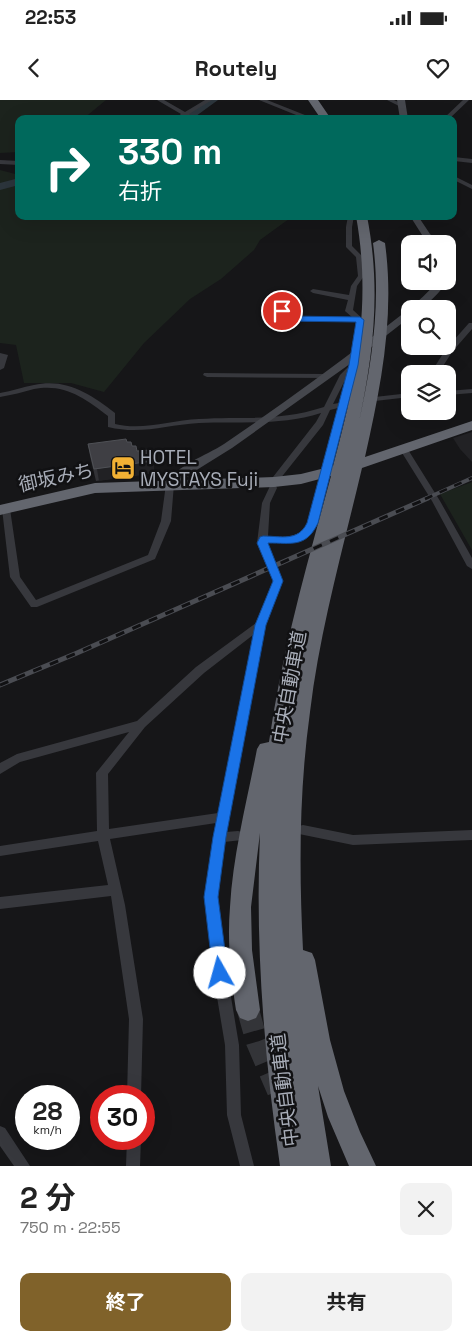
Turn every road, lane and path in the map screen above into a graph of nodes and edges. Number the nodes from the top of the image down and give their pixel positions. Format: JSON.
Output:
{"nodes":[{"id":1,"x":160,"y":100,"type":"edge"},
{"id":2,"x":262,"y":100,"type":"edge"},
{"id":3,"x":283,"y":100,"type":"edge"},
{"id":4,"x":303,"y":100,"type":"edge"},
{"id":5,"x":313,"y":100,"type":"edge"},
{"id":6,"x":390,"y":100,"type":"edge"},
{"id":7,"x":466,"y":100,"type":"edge"},
{"id":8,"x":211,"y":102,"type":"edge"},
{"id":9,"x":402,"y":103,"type":"edge"},
{"id":10,"x":290,"y":110,"type":"junction"},
{"id":11,"x":186,"y":115,"type":"edge"},
{"id":12,"x":190,"y":115,"type":"edge"},
{"id":13,"x":304,"y":115,"type":"edge"},
{"id":14,"x":308,"y":115,"type":"edge"},
{"id":15,"x":323,"y":115,"type":"edge"},
{"id":16,"x":450,"y":115,"type":"edge"},
{"id":17,"x":457,"y":159,"type":"edge"},
{"id":18,"x":472,"y":161,"type":"edge"},
{"id":19,"x":0,"y":162,"type":"edge"},
{"id":20,"x":15,"y":163,"type":"edge"},
{"id":21,"x":457,"y":180,"type":"edge"},
{"id":22,"x":472,"y":187,"type":"edge"},
{"id":23,"x":350,"y":220,"type":"edge"},
{"id":24,"x":362,"y":220,"type":"edge"},
{"id":25,"x":373,"y":220,"type":"edge"},
{"id":26,"x":416,"y":220,"type":"edge"},
{"id":27,"x":428,"y":235,"type":"edge"},
{"id":28,"x":436,"y":290,"type":"edge"},
{"id":29,"x":313,"y":291,"type":"dead end"},
{"id":30,"x":351,"y":298,"type":"junction"},
{"id":31,"x":424,"y":300,"type":"edge"},
{"id":32,"x":282,"y":311,"type":"dead end"},
{"id":33,"x":371,"y":317,"type":"junction"},
{"id":34,"x":401,"y":320,"type":"edge"},
{"id":35,"x":472,"y":325,"type":"edge"},
{"id":36,"x":0,"y":355,"type":"edge"},
{"id":37,"x":354,"y":360,"type":"junction"},
{"id":38,"x":440,"y":365,"type":"edge"},
{"id":39,"x":0,"y":368,"type":"edge"},
{"id":40,"x":207,"y":375,"type":"dead end"},
{"id":41,"x":326,"y":376,"type":"junction"},
{"id":42,"x":472,"y":391,"type":"edge"},
{"id":43,"x":456,"y":392,"type":"edge"},
{"id":44,"x":0,"y":395,"type":"edge"},
{"id":45,"x":401,"y":396,"type":"edge"},
{"id":46,"x":344,"y":404,"type":"junction"},
{"id":47,"x":327,"y":408,"type":"junction"},
{"id":48,"x":262,"y":422,"type":"junction"},
{"id":49,"x":472,"y":425,"type":"edge"},
{"id":50,"x":403,"y":448,"type":"junction"},
{"id":51,"x":326,"y":475,"type":"junction"},
{"id":52,"x":277,"y":476,"type":"dead end"},
{"id":53,"x":170,"y":484,"type":"junction"},
{"id":54,"x":273,"y":488,"type":"dead end"},
{"id":55,"x":3,"y":509,"type":"edge"},
{"id":56,"x":263,"y":539,"type":"junction"},
{"id":57,"x":472,"y":566,"type":"edge"},
{"id":58,"x":305,"y":602,"type":"junction"},
{"id":59,"x":260,"y":625,"type":"junction"},
{"id":60,"x":141,"y":724,"type":"junction"},
{"id":61,"x":0,"y":769,"type":"edge"},
{"id":62,"x":290,"y":810,"type":"junction"},
{"id":63,"x":223,"y":817,"type":"junction"},
{"id":64,"x":303,"y":830,"type":"dead end"},
{"id":65,"x":472,"y":835,"type":"edge"},
{"id":66,"x":103,"y":836,"type":"junction"},
{"id":67,"x":238,"y":836,"type":"dead end"},
{"id":68,"x":219,"y":837,"type":"junction"},
{"id":69,"x":0,"y":851,"type":"edge"},
{"id":70,"x":116,"y":890,"type":"junction"},
{"id":71,"x":0,"y":902,"type":"edge"},
{"id":72,"x":248,"y":1010,"type":"tunnel mouth"},
{"id":73,"x":134,"y":1085,"type":"edge"},
{"id":74,"x":0,"y":1134,"type":"edge"},
{"id":75,"x":134,"y":1150,"type":"edge"},
{"id":76,"x":23,"y":1166,"type":"edge"},
{"id":77,"x":133,"y":1166,"type":"edge"},
{"id":78,"x":247,"y":1166,"type":"edge"},
{"id":79,"x":293,"y":1166,"type":"edge"},
{"id":80,"x":318,"y":1166,"type":"edge"},
{"id":81,"x":363,"y":1166,"type":"edge"}],
"edges":[{"from":1,"to":11,"type":"street"},
{"from":2,"to":10,"type":"street"},
{"from":3,"to":10,"type":"street"},
{"from":4,"to":14,"type":"highway"},
{"from":5,"to":15,"type":"highway"},
{"from":6,"to":9,"type":"street"},
{"from":7,"to":16,"type":"street"},
{"from":8,"to":12,"type":"street"},
{"from":10,"to":13,"type":"street"},
{"from":17,"to":18,"type":"street"},
{"from":19,"to":20,"type":"street"},
{"from":21,"to":22,"type":"street"},
{"from":23,"to":30,"type":"street"},
{"from":24,"to":33,"type":"highway","name":"中央自動車道"},
{"from":25,"to":33,"type":"highway","name":"中央自動車道"},
{"from":26,"to":27,"type":"street"},
{"from":28,"to":31,"type":"street"},
{"from":29,"to":30,"type":"street"},
{"from":30,"to":33,"type":"street"},
{"from":32,"to":33,"type":"street"},
{"from":33,"to":37,"type":"street"},
{"from":33,"to":58,"type":"highway","name":"中央自動車道"},
{"from":33,"to":62,"type":"highway","name":"中央自動車道"},
{"from":34,"to":37,"type":"street"},
{"from":35,"to":38,"type":"street"},
{"from":36,"to":39,"type":"street"},
{"from":37,"to":41,"type":"street"},
{"from":37,"to":46,"type":"street"},
{"from":37,"to":47,"type":"street"},
{"from":40,"to":41,"type":"street"},
{"from":41,"to":48,"type":"street"},
{"from":42,"to":43,"type":"street"},
{"from":44,"to":48,"type":"street"},
{"from":45,"to":46,"type":"street"},
{"from":46,"to":47,"type":"street"},
{"from":46,"to":51,"type":"street"},
{"from":47,"to":48,"type":"street"},
{"from":47,"to":52,"type":"street"},
{"from":48,"to":53,"type":"street"},
{"from":49,"to":50,"type":"highway","name":"御坂みち"},
{"from":50,"to":51,"type":"highway","name":"御坂みち"},
{"from":50,"to":57,"type":"street"},
{"from":51,"to":53,"type":"highway","name":"御坂みち"},
{"from":51,"to":56,"type":"street"},
{"from":53,"to":55,"type":"highway","name":"御坂みち"},
{"from":53,"to":55,"type":"street"},
{"from":54,"to":56,"type":"street"},
{"from":56,"to":59,"type":"street"},
{"from":58,"to":72,"type":"highway"},
{"from":58,"to":79,"type":"highway","name":"中央自動車道"},
{"from":59,"to":60,"type":"street"},
{"from":59,"to":63,"type":"street"},
{"from":60,"to":61,"type":"street"},
{"from":60,"to":66,"type":"street"},
{"from":62,"to":80,"type":"highway","name":"中央自動車道"},
{"from":62,"to":81,"type":"highway"},
{"from":63,"to":66,"type":"street"},
{"from":63,"to":68,"type":"street"},
{"from":64,"to":65,"type":"street"},
{"from":66,"to":69,"type":"street"},
{"from":66,"to":70,"type":"street"},
{"from":67,"to":68,"type":"street"},
{"from":68,"to":78,"type":"street"},
{"from":70,"to":71,"type":"street"},
{"from":70,"to":73,"type":"street"},
{"from":74,"to":76,"type":"street"},
{"from":75,"to":77,"type":"street"}]}
